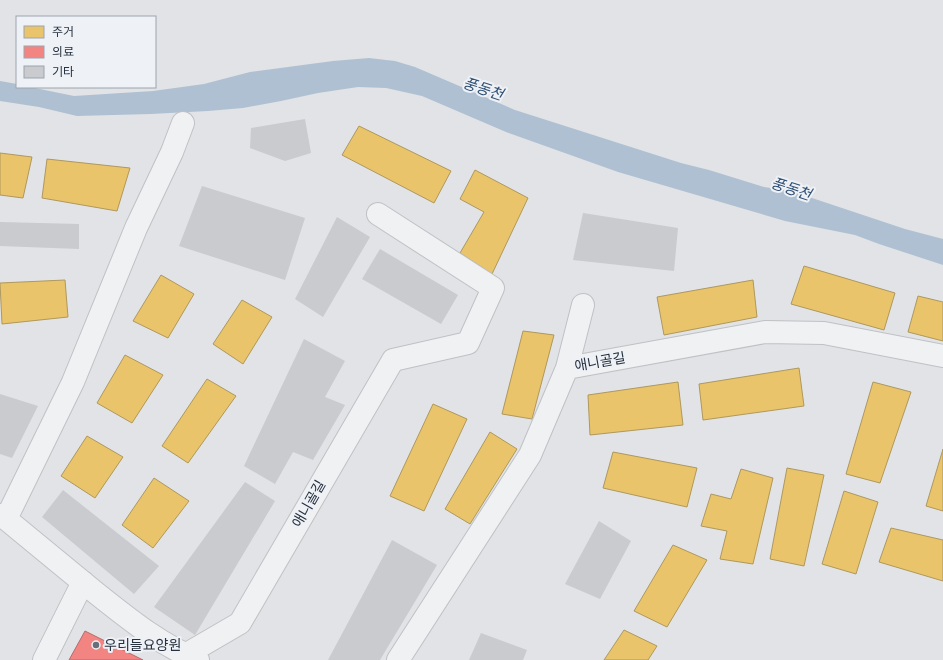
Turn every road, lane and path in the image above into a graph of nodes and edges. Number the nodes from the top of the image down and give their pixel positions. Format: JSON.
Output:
{"nodes":[{"id":1,"x":183,"y":123,"type":"dead end"},
{"id":2,"x":378,"y":214,"type":"dead end"},
{"id":3,"x":583,"y":304,"type":"dead end"},
{"id":4,"x":943,"y":356,"type":"edge"},
{"id":5,"x":567,"y":368,"type":"junction"},
{"id":6,"x":3,"y":517,"type":"edge"},
{"id":7,"x":83,"y":582,"type":"junction"},
{"id":8,"x":192,"y":657,"type":"edge"},
{"id":9,"x":44,"y":660,"type":"edge"},
{"id":10,"x":398,"y":660,"type":"edge"}],
"edges":[{"from":1,"to":6,"type":"street"},
{"from":2,"to":8,"type":"street","name":"애니골길"},
{"from":3,"to":5,"type":"street"},
{"from":4,"to":5,"type":"street","name":"애니골길"},
{"from":5,"to":10,"type":"street","name":"애니골길"},
{"from":6,"to":7,"type":"street","name":"애니골길"},
{"from":7,"to":8,"type":"street","name":"애니골길"},
{"from":7,"to":9,"type":"street"}]}
